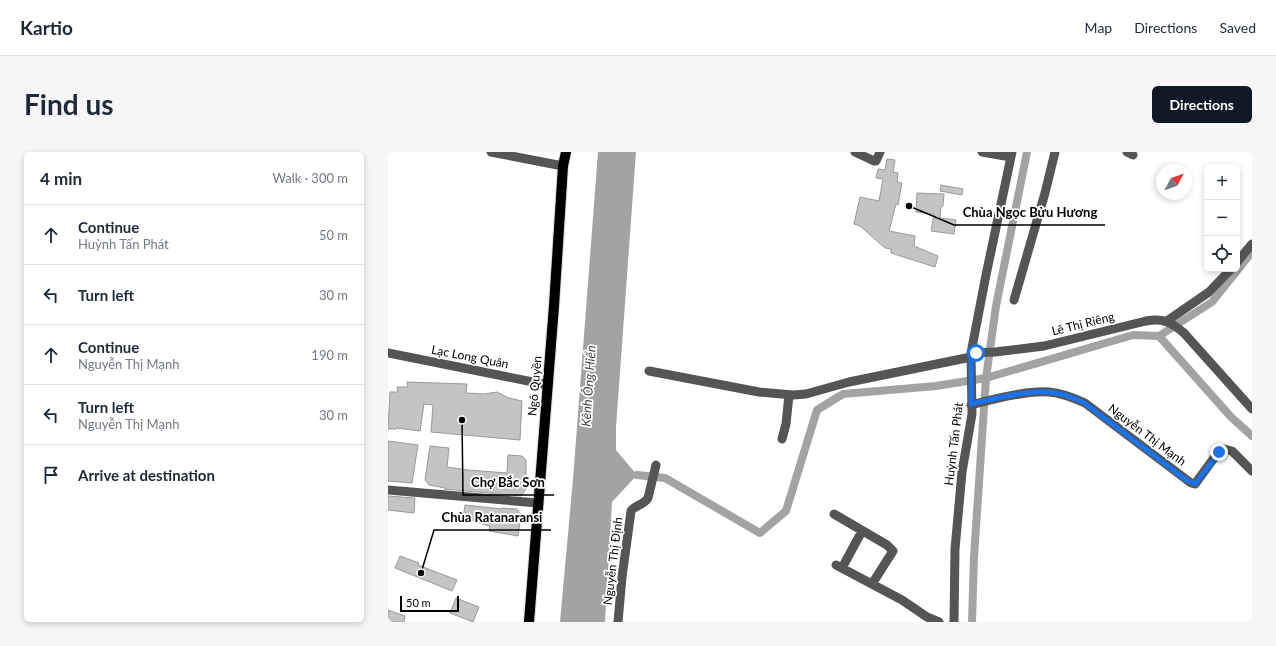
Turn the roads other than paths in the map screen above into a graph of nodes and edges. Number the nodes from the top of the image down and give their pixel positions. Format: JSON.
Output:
{"nodes":[{"id":1,"x":491,"y":152,"type":"edge"},
{"id":2,"x":566,"y":152,"type":"edge"},
{"id":3,"x":855,"y":152,"type":"edge"},
{"id":4,"x":880,"y":152,"type":"edge"},
{"id":5,"x":982,"y":152,"type":"edge"},
{"id":6,"x":1055,"y":152,"type":"edge"},
{"id":7,"x":1012,"y":154,"type":"edge"},
{"id":8,"x":563,"y":166,"type":"junction"},
{"id":9,"x":1252,"y":244,"type":"edge"},
{"id":10,"x":1240,"y":258,"type":"edge"},
{"id":11,"x":1229,"y":272,"type":"edge"},
{"id":12,"x":1014,"y":300,"type":"dead end"},
{"id":13,"x":1171,"y":323,"type":"junction"},
{"id":14,"x":388,"y":353,"type":"edge"},
{"id":15,"x":972,"y":357,"type":"junction"},
{"id":16,"x":649,"y":371,"type":"dead end"},
{"id":17,"x":548,"y":384,"type":"junction"},
{"id":18,"x":789,"y":395,"type":"junction"},
{"id":19,"x":974,"y":401,"type":"junction"},
{"id":20,"x":1252,"y":409,"type":"edge"},
{"id":21,"x":782,"y":439,"type":"dead end"},
{"id":22,"x":656,"y":465,"type":"dead end"},
{"id":23,"x":1252,"y":471,"type":"edge"},
{"id":24,"x":388,"y":490,"type":"edge"},
{"id":25,"x":538,"y":503,"type":"junction"},
{"id":26,"x":834,"y":514,"type":"dead end"},
{"id":27,"x":862,"y":531,"type":"junction"},
{"id":28,"x":872,"y":584,"type":"junction"},
{"id":29,"x":529,"y":622,"type":"edge"},
{"id":30,"x":618,"y":622,"type":"edge"},
{"id":31,"x":939,"y":622,"type":"edge"},
{"id":32,"x":954,"y":622,"type":"edge"}],
"edges":[{"from":1,"to":8,"type":"street"},
{"from":2,"to":8,"type":"main road","name":"Ngô Quyền"},
{"from":3,"to":4,"type":"street"},
{"from":5,"to":7,"type":"street"},
{"from":6,"to":12,"type":"street"},
{"from":7,"to":15,"type":"street","name":"Huỳnh Tấn Phát"},
{"from":8,"to":17,"type":"main road","name":"Ngô Quyền"},
{"from":9,"to":10,"type":"street"},
{"from":11,"to":13,"type":"street"},
{"from":13,"to":15,"type":"street","name":"Lê Thị Riêng"},
{"from":13,"to":20,"type":"street"},
{"from":14,"to":17,"type":"street","name":"Lạc Long Quân"},
{"from":15,"to":18,"type":"street","name":"Lê Thị Riêng"},
{"from":15,"to":19,"type":"street","name":"Huỳnh Tấn Phát"},
{"from":16,"to":18,"type":"street","name":"Lê Thị Riêng"},
{"from":17,"to":25,"type":"main road","name":"Ngô Quyền"},
{"from":18,"to":21,"type":"street"},
{"from":19,"to":23,"type":"street","name":"Nguyễn Thị Mạnh"},
{"from":19,"to":32,"type":"street","name":"Huỳnh Tấn Phát"},
{"from":22,"to":30,"type":"street","name":"Nguyễn Thị Định"},
{"from":24,"to":25,"type":"street"},
{"from":25,"to":29,"type":"main road","name":"Ngô Quyền"},
{"from":26,"to":27,"type":"street"},
{"from":27,"to":28,"type":"street"},
{"from":27,"to":28,"type":"street"},
{"from":28,"to":31,"type":"street"}]}
